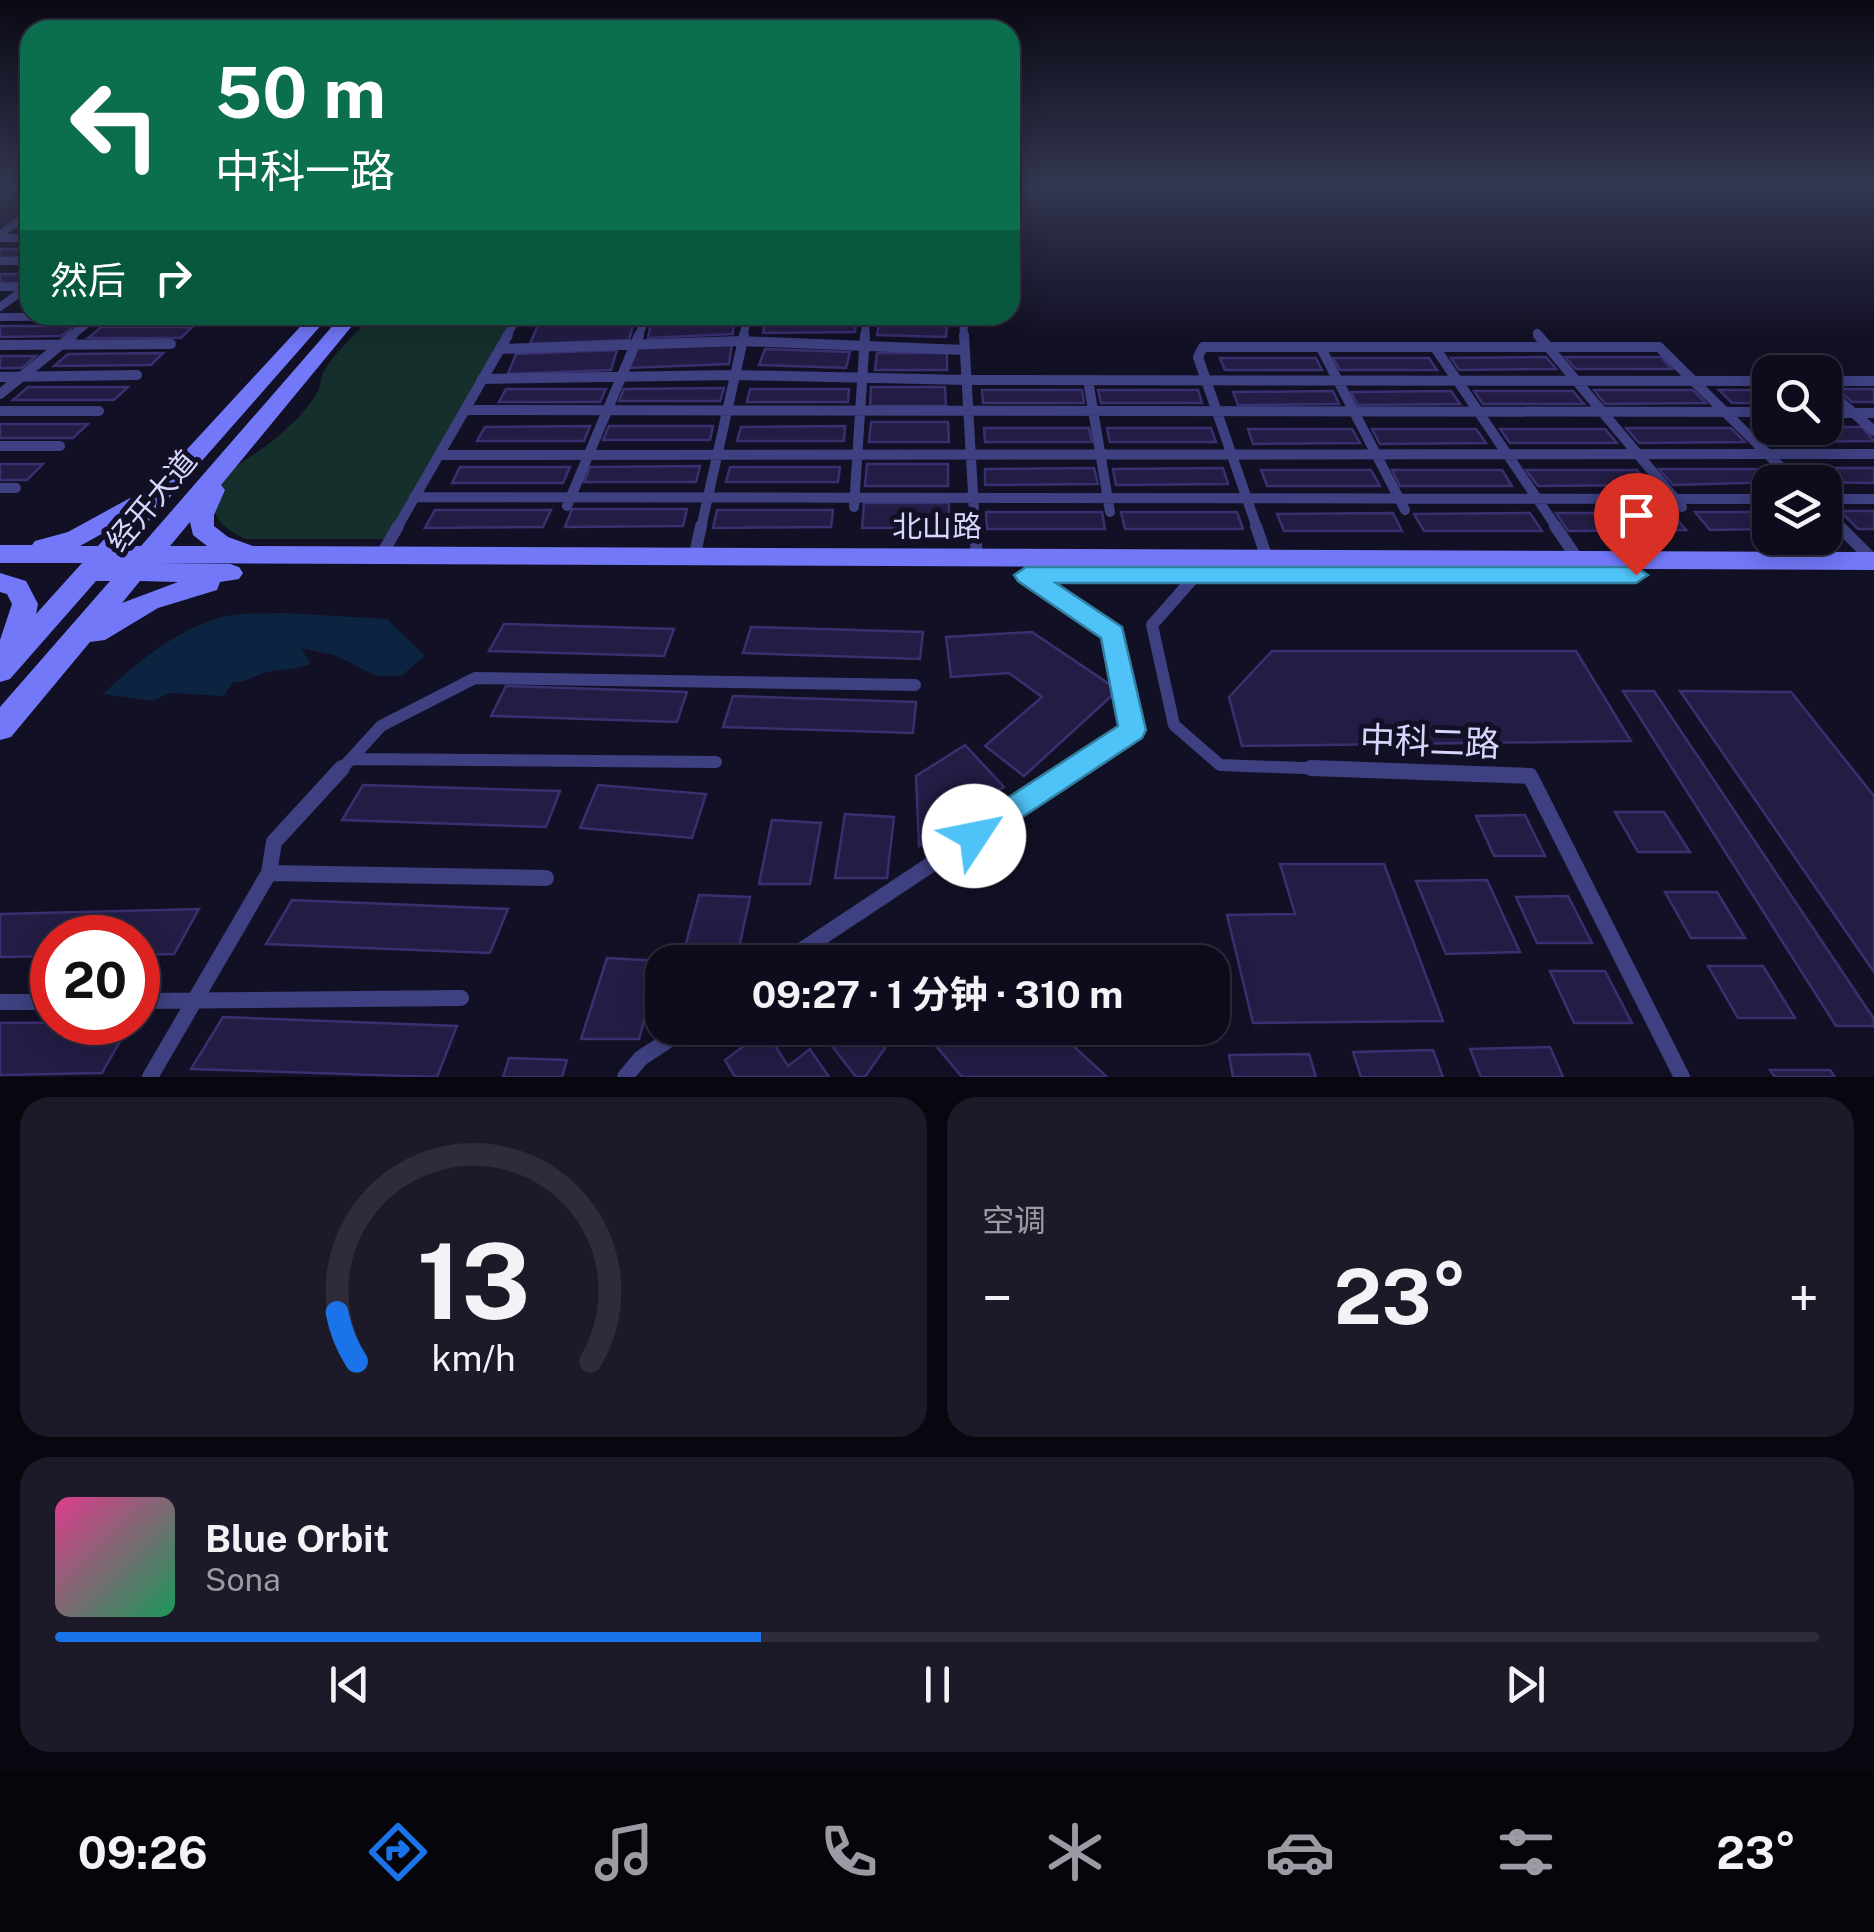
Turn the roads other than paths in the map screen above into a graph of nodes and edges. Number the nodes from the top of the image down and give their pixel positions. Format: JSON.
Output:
{"nodes":[{"id":1,"x":84,"y":325,"type":"edge"},
{"id":2,"x":312,"y":325,"type":"edge"},
{"id":3,"x":344,"y":325,"type":"edge"},
{"id":4,"x":513,"y":325,"type":"edge"},
{"id":5,"x":642,"y":325,"type":"edge"},
{"id":6,"x":746,"y":325,"type":"edge"},
{"id":7,"x":865,"y":325,"type":"edge"},
{"id":8,"x":963,"y":325,"type":"edge"},
{"id":9,"x":1537,"y":333,"type":"dead end"},
{"id":10,"x":742,"y":341,"type":"junction"},
{"id":11,"x":171,"y":344,"type":"dead end"},
{"id":12,"x":634,"y":345,"type":"junction"},
{"id":13,"x":0,"y":346,"type":"edge"},
{"id":14,"x":59,"y":346,"type":"junction"},
{"id":15,"x":864,"y":346,"type":"junction"},
{"id":16,"x":1321,"y":348,"type":"junction"},
{"id":17,"x":1550,"y":348,"type":"junction"},
{"id":18,"x":500,"y":349,"type":"junction"},
{"id":19,"x":1436,"y":349,"type":"junction"},
{"id":20,"x":965,"y":350,"type":"junction"},
{"id":21,"x":734,"y":374,"type":"junction"},
{"id":22,"x":138,"y":375,"type":"dead end"},
{"id":23,"x":21,"y":377,"type":"junction"},
{"id":24,"x":621,"y":377,"type":"junction"},
{"id":25,"x":0,"y":378,"type":"edge"},
{"id":26,"x":862,"y":378,"type":"junction"},
{"id":27,"x":482,"y":379,"type":"junction"},
{"id":28,"x":967,"y":380,"type":"junction"},
{"id":29,"x":1088,"y":380,"type":"junction"},
{"id":30,"x":1206,"y":380,"type":"junction"},
{"id":31,"x":1338,"y":381,"type":"junction"},
{"id":32,"x":1457,"y":381,"type":"junction"},
{"id":33,"x":1577,"y":381,"type":"junction"},
{"id":34,"x":1694,"y":381,"type":"junction"},
{"id":35,"x":1752,"y":381,"type":"edge"},
{"id":36,"x":1874,"y":382,"type":"edge"},
{"id":37,"x":1842,"y":383,"type":"edge"},
{"id":38,"x":0,"y":394,"type":"edge"},
{"id":39,"x":1842,"y":400,"type":"edge"},
{"id":40,"x":464,"y":410,"type":"junction"},
{"id":41,"x":607,"y":410,"type":"junction"},
{"id":42,"x":726,"y":410,"type":"junction"},
{"id":43,"x":100,"y":411,"type":"dead end"},
{"id":44,"x":860,"y":411,"type":"junction"},
{"id":45,"x":969,"y":411,"type":"junction"},
{"id":46,"x":1093,"y":411,"type":"junction"},
{"id":47,"x":1216,"y":411,"type":"junction"},
{"id":48,"x":0,"y":412,"type":"edge"},
{"id":49,"x":1354,"y":412,"type":"junction"},
{"id":50,"x":1478,"y":412,"type":"junction"},
{"id":51,"x":1603,"y":412,"type":"junction"},
{"id":52,"x":1726,"y":412,"type":"junction"},
{"id":53,"x":1752,"y":412,"type":"edge"},
{"id":54,"x":1842,"y":412,"type":"edge"},
{"id":55,"x":1854,"y":412,"type":"junction"},
{"id":56,"x":1874,"y":412,"type":"edge"},
{"id":57,"x":1874,"y":431,"type":"edge"},
{"id":58,"x":0,"y":446,"type":"edge"},
{"id":59,"x":60,"y":446,"type":"dead end"},
{"id":60,"x":1639,"y":454,"type":"junction"},
{"id":61,"x":1768,"y":454,"type":"junction"},
{"id":62,"x":1874,"y":454,"type":"edge"},
{"id":63,"x":588,"y":455,"type":"junction"},
{"id":64,"x":716,"y":455,"type":"junction"},
{"id":65,"x":857,"y":455,"type":"junction"},
{"id":66,"x":971,"y":455,"type":"junction"},
{"id":67,"x":1100,"y":455,"type":"junction"},
{"id":68,"x":1232,"y":455,"type":"junction"},
{"id":69,"x":1376,"y":455,"type":"junction"},
{"id":70,"x":1507,"y":455,"type":"junction"},
{"id":71,"x":438,"y":456,"type":"junction"},
{"id":72,"x":1779,"y":465,"type":"edge"},
{"id":73,"x":220,"y":470,"type":"junction"},
{"id":74,"x":176,"y":476,"type":"junction"},
{"id":75,"x":0,"y":488,"type":"edge"},
{"id":76,"x":16,"y":488,"type":"dead end"},
{"id":77,"x":414,"y":498,"type":"junction"},
{"id":78,"x":707,"y":498,"type":"junction"},
{"id":79,"x":974,"y":498,"type":"junction"},
{"id":80,"x":1108,"y":498,"type":"junction"},
{"id":81,"x":1246,"y":498,"type":"junction"},
{"id":82,"x":1398,"y":498,"type":"junction"},
{"id":83,"x":1536,"y":498,"type":"junction"},
{"id":84,"x":1842,"y":499,"type":"edge"},
{"id":85,"x":1874,"y":499,"type":"edge"},
{"id":86,"x":1752,"y":500,"type":"edge"},
{"id":87,"x":568,"y":502,"type":"junction"},
{"id":88,"x":854,"y":502,"type":"junction"},
{"id":89,"x":1679,"y":503,"type":"junction"},
{"id":90,"x":1404,"y":510,"type":"dead end"},
{"id":91,"x":1110,"y":512,"type":"dead end"},
{"id":92,"x":1842,"y":529,"type":"edge"},
{"id":93,"x":380,"y":556,"type":"junction"},
{"id":94,"x":694,"y":558,"type":"junction"},
{"id":95,"x":978,"y":559,"type":"junction"},
{"id":96,"x":7,"y":560,"type":"edge"},
{"id":97,"x":1268,"y":561,"type":"junction"},
{"id":98,"x":1579,"y":561,"type":"junction"},
{"id":99,"x":1874,"y":561,"type":"edge"},
{"id":100,"x":97,"y":564,"type":"junction"},
{"id":101,"x":140,"y":564,"type":"junction"},
{"id":102,"x":250,"y":565,"type":"junction"},
{"id":103,"x":1026,"y":575,"type":"junction"},
{"id":104,"x":1196,"y":576,"type":"junction"},
{"id":105,"x":1874,"y":576,"type":"edge"},
{"id":106,"x":0,"y":582,"type":"edge"},
{"id":107,"x":59,"y":660,"type":"junction"},
{"id":108,"x":4,"y":667,"type":"edge"},
{"id":109,"x":915,"y":686,"type":"dead end"},
{"id":110,"x":0,"y":728,"type":"edge"},
{"id":111,"x":351,"y":759,"type":"junction"},
{"id":112,"x":716,"y":762,"type":"dead end"},
{"id":113,"x":268,"y":873,"type":"junction"},
{"id":114,"x":546,"y":878,"type":"dead end"},
{"id":115,"x":810,"y":945,"type":"edge"},
{"id":116,"x":461,"y":998,"type":"dead end"},
{"id":117,"x":194,"y":1000,"type":"junction"},
{"id":118,"x":160,"y":1001,"type":"edge"},
{"id":119,"x":0,"y":1002,"type":"edge"},
{"id":120,"x":30,"y":1002,"type":"edge"},
{"id":121,"x":660,"y":1045,"type":"edge"},
{"id":122,"x":150,"y":1077,"type":"edge"},
{"id":123,"x":625,"y":1077,"type":"edge"},
{"id":124,"x":1682,"y":1077,"type":"edge"}],
"edges":[{"from":1,"to":14,"type":"lane"},
{"from":2,"to":74,"type":"street","name":"经开大道"},
{"from":3,"to":73,"type":"street","name":"经开大道"},
{"from":4,"to":18,"type":"lane"},
{"from":5,"to":12,"type":"lane"},
{"from":6,"to":10,"type":"lane"},
{"from":7,"to":15,"type":"lane"},
{"from":8,"to":20,"type":"lane"},
{"from":9,"to":17,"type":"lane"},
{"from":10,"to":12,"type":"lane"},
{"from":10,"to":15,"type":"lane"},
{"from":10,"to":21,"type":"lane"},
{"from":11,"to":14,"type":"lane"},
{"from":12,"to":18,"type":"lane"},
{"from":12,"to":24,"type":"lane"},
{"from":13,"to":14,"type":"lane"},
{"from":14,"to":23,"type":"lane"},
{"from":15,"to":20,"type":"lane"},
{"from":15,"to":26,"type":"lane"},
{"from":16,"to":19,"type":"lane"},
{"from":16,"to":30,"type":"lane"},
{"from":16,"to":31,"type":"lane"},
{"from":17,"to":19,"type":"lane"},
{"from":17,"to":33,"type":"lane"},
{"from":17,"to":34,"type":"lane"},
{"from":18,"to":27,"type":"lane"},
{"from":19,"to":32,"type":"lane"},
{"from":20,"to":28,"type":"lane"},
{"from":21,"to":24,"type":"lane"},
{"from":21,"to":26,"type":"lane"},
{"from":21,"to":42,"type":"lane"},
{"from":22,"to":23,"type":"lane"},
{"from":23,"to":25,"type":"lane"},
{"from":23,"to":38,"type":"lane"},
{"from":24,"to":27,"type":"lane"},
{"from":24,"to":41,"type":"lane"},
{"from":26,"to":28,"type":"lane"},
{"from":26,"to":44,"type":"lane"},
{"from":27,"to":40,"type":"lane"},
{"from":28,"to":29,"type":"lane"},
{"from":28,"to":45,"type":"lane"},
{"from":29,"to":30,"type":"lane"},
{"from":29,"to":46,"type":"lane"},
{"from":30,"to":31,"type":"lane"},
{"from":30,"to":47,"type":"lane"},
{"from":31,"to":32,"type":"lane"},
{"from":31,"to":49,"type":"lane"},
{"from":32,"to":33,"type":"lane"},
{"from":32,"to":50,"type":"lane"},
{"from":33,"to":34,"type":"lane"},
{"from":33,"to":51,"type":"lane"},
{"from":34,"to":35,"type":"lane"},
{"from":34,"to":52,"type":"lane"},
{"from":36,"to":37,"type":"lane"},
{"from":39,"to":55,"type":"lane"},
{"from":40,"to":41,"type":"lane"},
{"from":40,"to":71,"type":"lane"},
{"from":41,"to":42,"type":"lane"},
{"from":41,"to":63,"type":"lane"},
{"from":42,"to":44,"type":"lane"},
{"from":42,"to":64,"type":"lane"},
{"from":43,"to":48,"type":"lane"},
{"from":44,"to":45,"type":"lane"},
{"from":44,"to":65,"type":"lane"},
{"from":45,"to":46,"type":"lane"},
{"from":45,"to":66,"type":"lane"},
{"from":46,"to":47,"type":"lane"},
{"from":46,"to":67,"type":"lane"},
{"from":47,"to":49,"type":"lane"},
{"from":47,"to":68,"type":"lane"},
{"from":49,"to":50,"type":"lane"},
{"from":49,"to":69,"type":"lane"},
{"from":50,"to":51,"type":"lane"},
{"from":50,"to":70,"type":"lane"},
{"from":51,"to":52,"type":"lane"},
{"from":51,"to":60,"type":"lane"},
{"from":52,"to":53,"type":"lane"},
{"from":52,"to":61,"type":"lane"},
{"from":54,"to":55,"type":"lane"},
{"from":55,"to":56,"type":"lane"},
{"from":55,"to":57,"type":"lane"},
{"from":58,"to":59,"type":"lane"},
{"from":60,"to":61,"type":"lane"},
{"from":60,"to":70,"type":"lane"},
{"from":60,"to":89,"type":"lane"},
{"from":61,"to":62,"type":"lane"},
{"from":61,"to":72,"type":"lane"},
{"from":63,"to":64,"type":"lane"},
{"from":63,"to":71,"type":"lane"},
{"from":63,"to":87,"type":"lane"},
{"from":64,"to":65,"type":"lane"},
{"from":64,"to":78,"type":"lane"},
{"from":65,"to":66,"type":"lane"},
{"from":65,"to":88,"type":"lane"},
{"from":66,"to":67,"type":"lane"},
{"from":66,"to":79,"type":"lane"},
{"from":67,"to":68,"type":"lane"},
{"from":67,"to":80,"type":"lane"},
{"from":68,"to":69,"type":"lane"},
{"from":68,"to":81,"type":"lane"},
{"from":69,"to":70,"type":"lane"},
{"from":69,"to":82,"type":"lane"},
{"from":70,"to":83,"type":"lane"},
{"from":71,"to":77,"type":"lane"},
{"from":73,"to":101,"type":"street","name":"经开大道"},
{"from":73,"to":102,"type":"street"},
{"from":74,"to":96,"type":"street"},
{"from":74,"to":100,"type":"street","name":"经开大道"},
{"from":75,"to":76,"type":"lane"},
{"from":77,"to":87,"type":"lane"},
{"from":77,"to":93,"type":"lane"},
{"from":78,"to":87,"type":"lane"},
{"from":78,"to":88,"type":"lane"},
{"from":78,"to":94,"type":"lane"},
{"from":79,"to":80,"type":"lane"},
{"from":79,"to":88,"type":"lane"},
{"from":79,"to":95,"type":"lane"},
{"from":80,"to":81,"type":"lane"},
{"from":80,"to":91,"type":"lane"},
{"from":81,"to":82,"type":"lane"},
{"from":81,"to":97,"type":"lane"},
{"from":82,"to":83,"type":"lane"},
{"from":82,"to":90,"type":"lane"},
{"from":83,"to":89,"type":"lane"},
{"from":83,"to":98,"type":"lane"},
{"from":84,"to":85,"type":"lane"},
{"from":86,"to":89,"type":"lane"},
{"from":92,"to":99,"type":"lane"},
{"from":93,"to":94,"type":"street","name":"北山路"},
{"from":93,"to":102,"type":"street","name":"北山路"},
{"from":94,"to":95,"type":"street","name":"北山路"},
{"from":95,"to":97,"type":"street","name":"北山路"},
{"from":96,"to":100,"type":"street","name":"北山路"},
{"from":97,"to":98,"type":"street","name":"北山路"},
{"from":98,"to":99,"type":"street","name":"北山路"},
{"from":100,"to":101,"type":"street","name":"北山路"},
{"from":100,"to":108,"type":"street","name":"经开大道"},
{"from":101,"to":102,"type":"street","name":"北山路"},
{"from":101,"to":107,"type":"street","name":"经开大道"},
{"from":102,"to":103,"type":"street","name":"北山路"},
{"from":102,"to":107,"type":"street"},
{"from":103,"to":104,"type":"street","name":"北山路"},
{"from":103,"to":115,"type":"lane"},
{"from":104,"to":105,"type":"street","name":"北山路"},
{"from":104,"to":124,"type":"lane","name":"中科二路"},
{"from":106,"to":108,"type":"street"},
{"from":107,"to":110,"type":"street","name":"经开大道"},
{"from":109,"to":111,"type":"lane"},
{"from":111,"to":112,"type":"lane"},
{"from":111,"to":113,"type":"lane"},
{"from":113,"to":114,"type":"lane"},
{"from":113,"to":117,"type":"lane"},
{"from":116,"to":117,"type":"lane"},
{"from":117,"to":118,"type":"lane"},
{"from":117,"to":122,"type":"lane"},
{"from":119,"to":120,"type":"lane"},
{"from":121,"to":123,"type":"lane"}]}
